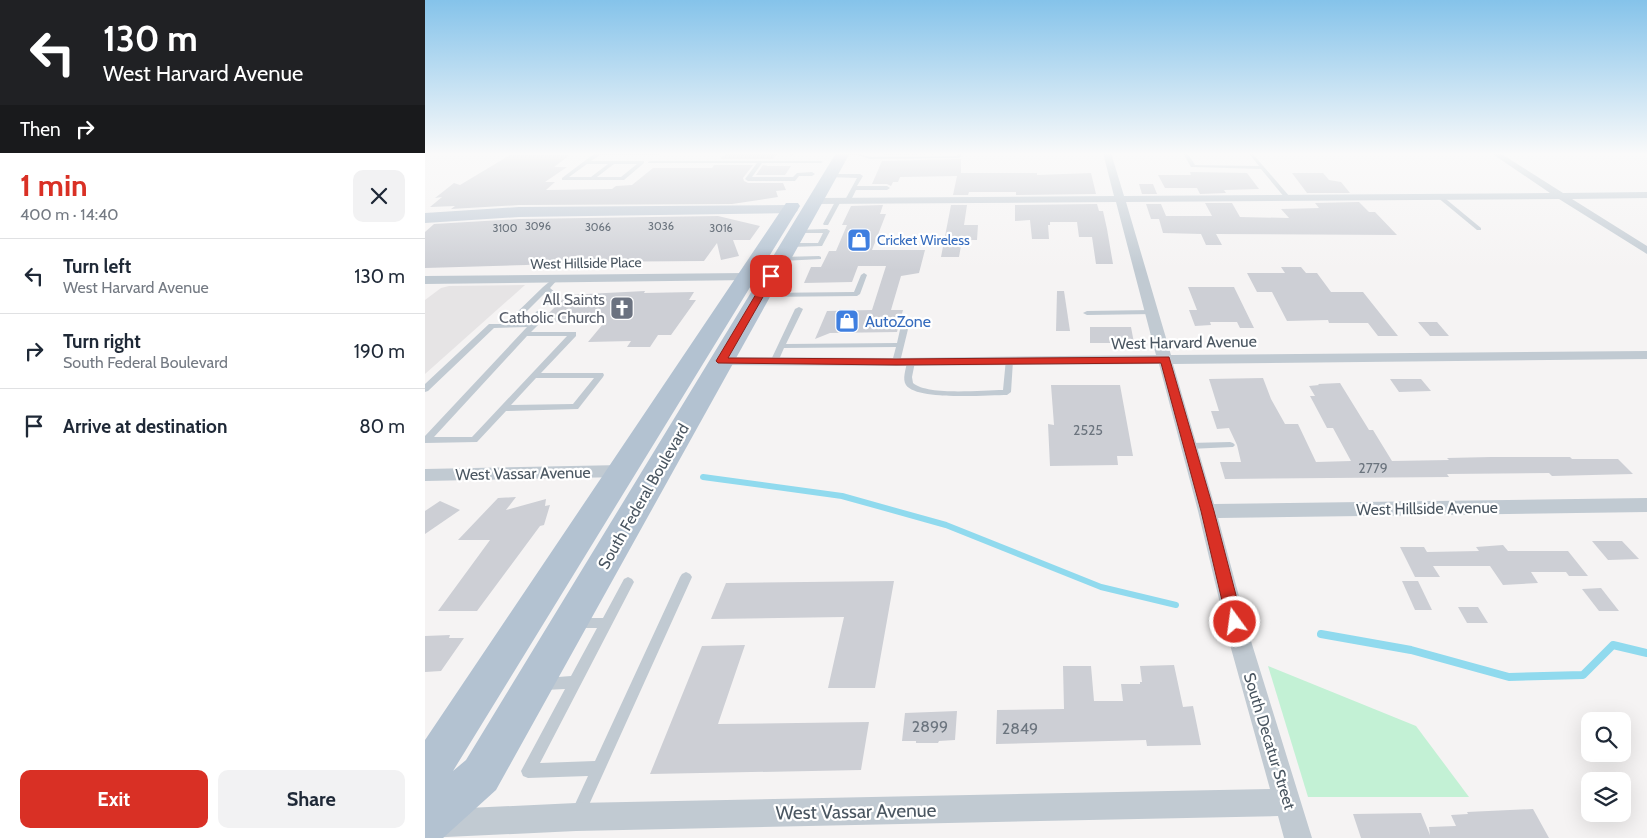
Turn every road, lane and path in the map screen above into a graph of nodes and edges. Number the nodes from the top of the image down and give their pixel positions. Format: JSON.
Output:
{"nodes":[{"id":1,"x":805,"y":192,"type":"edge"},
{"id":2,"x":830,"y":192,"type":"edge"},
{"id":3,"x":841,"y":192,"type":"edge"},
{"id":4,"x":1118,"y":192,"type":"edge"},
{"id":5,"x":1282,"y":192,"type":"edge"},
{"id":6,"x":1555,"y":192,"type":"edge"},
{"id":7,"x":1647,"y":195,"type":"edge"},
{"id":8,"x":1439,"y":196,"type":"junction"},
{"id":9,"x":1561,"y":196,"type":"junction"},
{"id":10,"x":1287,"y":198,"type":"junction"},
{"id":11,"x":1120,"y":199,"type":"junction"},
{"id":12,"x":816,"y":200,"type":"edge"},
{"id":13,"x":425,"y":218,"type":"edge"},
{"id":14,"x":1479,"y":229,"type":"dead end"},
{"id":15,"x":1647,"y":251,"type":"edge"},
{"id":16,"x":819,"y":258,"type":"dead end"},
{"id":17,"x":864,"y":275,"type":"dead end"},
{"id":18,"x":555,"y":279,"type":"junction"},
{"id":19,"x":425,"y":280,"type":"edge"},
{"id":20,"x":441,"y":280,"type":"junction"},
{"id":21,"x":753,"y":286,"type":"junction"},
{"id":22,"x":545,"y":288,"type":"junction"},
{"id":23,"x":425,"y":292,"type":"edge"},
{"id":24,"x":549,"y":304,"type":"dead end"},
{"id":25,"x":727,"y":308,"type":"junction"},
{"id":26,"x":799,"y":309,"type":"dead end"},
{"id":27,"x":1152,"y":312,"type":"junction"},
{"id":28,"x":540,"y":313,"type":"dead end"},
{"id":29,"x":1087,"y":313,"type":"dead end"},
{"id":30,"x":905,"y":321,"type":"dead end"},
{"id":31,"x":507,"y":326,"type":"junction"},
{"id":32,"x":526,"y":330,"type":"junction"},
{"id":33,"x":900,"y":345,"type":"junction"},
{"id":34,"x":781,"y":346,"type":"junction"},
{"id":35,"x":1647,"y":355,"type":"edge"},
{"id":36,"x":1165,"y":360,"type":"junction"},
{"id":37,"x":721,"y":361,"type":"junction"},
{"id":38,"x":1009,"y":361,"type":"junction"},
{"id":39,"x":774,"y":362,"type":"junction"},
{"id":40,"x":896,"y":362,"type":"junction"},
{"id":41,"x":911,"y":362,"type":"junction"},
{"id":42,"x":534,"y":376,"type":"junction"},
{"id":43,"x":425,"y":389,"type":"edge"},
{"id":44,"x":504,"y":408,"type":"junction"},
{"id":45,"x":425,"y":441,"type":"edge"},
{"id":46,"x":1230,"y":445,"type":"dead end"},
{"id":47,"x":1189,"y":446,"type":"junction"},
{"id":48,"x":622,"y":471,"type":"junction"},
{"id":49,"x":425,"y":475,"type":"edge"},
{"id":50,"x":1647,"y":505,"type":"edge"},
{"id":51,"x":1207,"y":511,"type":"junction"},
{"id":52,"x":686,"y":577,"type":"dead end"},
{"id":53,"x":628,"y":582,"type":"dead end"},
{"id":54,"x":570,"y":621,"type":"junction"},
{"id":55,"x":607,"y":623,"type":"junction"},
{"id":56,"x":575,"y":682,"type":"junction"},
{"id":57,"x":533,"y":684,"type":"junction"},
{"id":58,"x":599,"y":768,"type":"junction"},
{"id":59,"x":425,"y":777,"type":"edge"},
{"id":60,"x":1288,"y":802,"type":"junction"},
{"id":61,"x":576,"y":817,"type":"junction"},
{"id":62,"x":425,"y":824,"type":"edge"},
{"id":63,"x":1298,"y":838,"type":"edge"}],
"edges":[{"from":1,"to":12,"type":"lane"},
{"from":2,"to":12,"type":"lane"},
{"from":3,"to":12,"type":"lane"},
{"from":4,"to":11,"type":"street","name":"South Decatur Street"},
{"from":5,"to":10,"type":"lane"},
{"from":6,"to":9,"type":"street"},
{"from":7,"to":9,"type":"street"},
{"from":8,"to":9,"type":"street"},
{"from":8,"to":10,"type":"street"},
{"from":8,"to":14,"type":"lane"},
{"from":9,"to":15,"type":"street"},
{"from":10,"to":11,"type":"street"},
{"from":11,"to":12,"type":"street"},
{"from":11,"to":27,"type":"street","name":"South Decatur Street"},
{"from":12,"to":12,"type":"lane"},
{"from":12,"to":13,"type":"street"},
{"from":12,"to":16,"type":"lane"},
{"from":12,"to":21,"type":"main road","name":"South Federal Boulevard"},
{"from":12,"to":21,"type":"main road","name":"South Federal Boulevard"},
{"from":17,"to":21,"type":"lane"},
{"from":18,"to":20,"type":"street","name":"West Hillside Place"},
{"from":18,"to":21,"type":"street","name":"West Hillside Place"},
{"from":18,"to":22,"type":"lane"},
{"from":19,"to":20,"type":"street","name":"West Hillside Place"},
{"from":20,"to":23,"type":"street"},
{"from":21,"to":25,"type":"main road","name":"South Federal Boulevard"},
{"from":21,"to":37,"type":"main road","name":"South Federal Boulevard"},
{"from":22,"to":24,"type":"lane"},
{"from":22,"to":31,"type":"lane"},
{"from":25,"to":37,"type":"main road"},
{"from":25,"to":48,"type":"main road","name":"South Federal Boulevard"},
{"from":26,"to":34,"type":"lane"},
{"from":27,"to":29,"type":"lane"},
{"from":27,"to":36,"type":"street","name":"South Decatur Street"},
{"from":28,"to":32,"type":"lane"},
{"from":30,"to":33,"type":"lane"},
{"from":31,"to":32,"type":"lane"},
{"from":31,"to":43,"type":"lane"},
{"from":32,"to":42,"type":"lane"},
{"from":32,"to":45,"type":"lane"},
{"from":33,"to":34,"type":"lane"},
{"from":33,"to":40,"type":"lane"},
{"from":34,"to":39,"type":"lane"},
{"from":35,"to":36,"type":"street","name":"West Harvard Avenue"},
{"from":36,"to":38,"type":"street","name":"West Harvard Avenue"},
{"from":36,"to":47,"type":"street","name":"South Decatur Street"},
{"from":37,"to":39,"type":"street","name":"West Harvard Avenue"},
{"from":37,"to":54,"type":"main road","name":"South Federal Boulevard"},
{"from":38,"to":41,"type":"street","name":"West Harvard Avenue"},
{"from":38,"to":41,"type":"lane"},
{"from":39,"to":40,"type":"street","name":"West Harvard Avenue"},
{"from":40,"to":41,"type":"street","name":"West Harvard Avenue"},
{"from":42,"to":44,"type":"lane"},
{"from":42,"to":44,"type":"lane"},
{"from":44,"to":45,"type":"lane"},
{"from":46,"to":47,"type":"lane"},
{"from":47,"to":51,"type":"street","name":"South Decatur Street"},
{"from":48,"to":49,"type":"street","name":"West Vassar Avenue"},
{"from":48,"to":54,"type":"main road"},
{"from":48,"to":59,"type":"main road","name":"South Federal Boulevard"},
{"from":50,"to":51,"type":"street","name":"West Hillside Avenue"},
{"from":51,"to":60,"type":"street","name":"South Decatur Street"},
{"from":52,"to":58,"type":"lane"},
{"from":53,"to":55,"type":"lane"},
{"from":54,"to":55,"type":"lane"},
{"from":54,"to":57,"type":"main road","name":"South Federal Boulevard"},
{"from":55,"to":56,"type":"lane"},
{"from":56,"to":57,"type":"lane"},
{"from":56,"to":58,"type":"lane"},
{"from":57,"to":62,"type":"main road","name":"South Federal Boulevard"},
{"from":58,"to":61,"type":"lane"},
{"from":60,"to":61,"type":"street","name":"West Vassar Avenue"},
{"from":60,"to":63,"type":"street","name":"South Decatur Street"},
{"from":61,"to":62,"type":"street","name":"West Vassar Avenue"}]}
